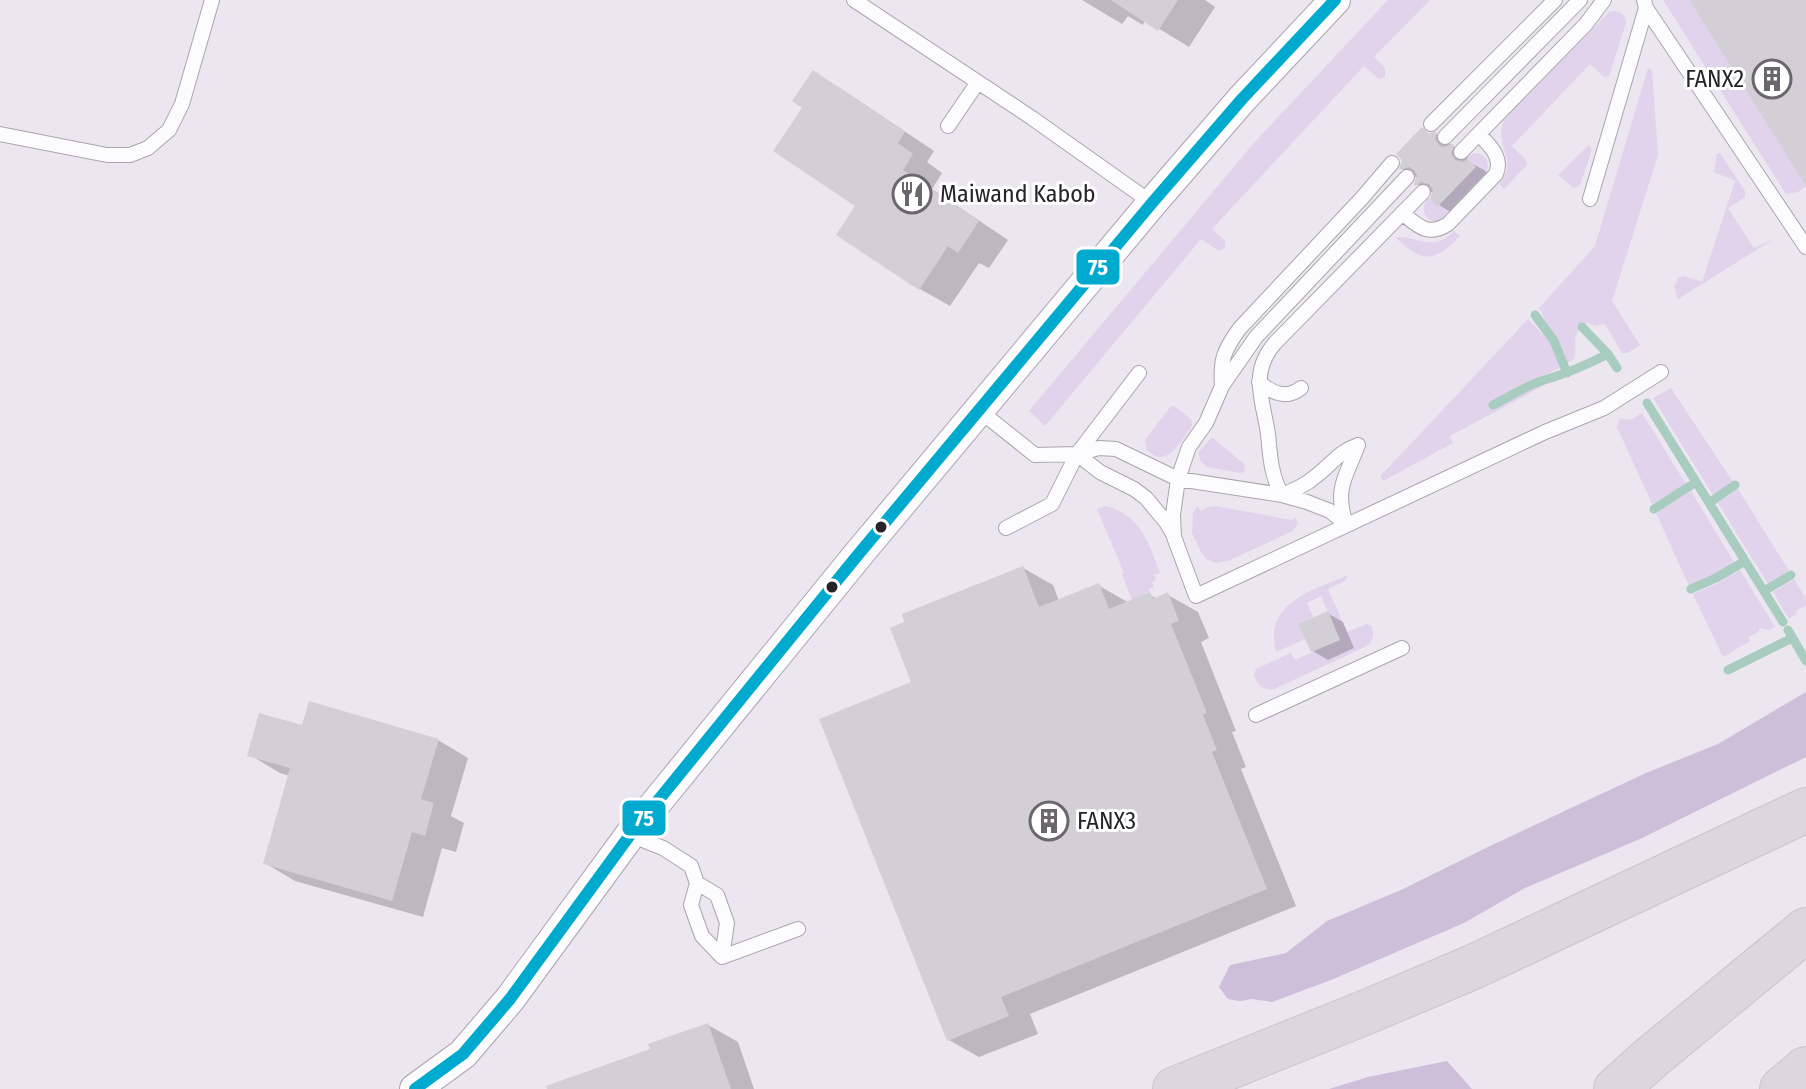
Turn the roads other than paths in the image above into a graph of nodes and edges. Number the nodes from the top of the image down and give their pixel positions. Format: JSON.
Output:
{"nodes":[{"id":1,"x":212,"y":0,"type":"edge"},
{"id":2,"x":854,"y":0,"type":"edge"},
{"id":3,"x":1335,"y":0,"type":"edge"},
{"id":4,"x":1555,"y":0,"type":"edge"},
{"id":5,"x":1580,"y":0,"type":"edge"},
{"id":6,"x":1604,"y":0,"type":"edge"},
{"id":7,"x":1645,"y":4,"type":"edge"},
{"id":8,"x":978,"y":82,"type":"junction"},
{"id":9,"x":1431,"y":124,"type":"dead end"},
{"id":10,"x":948,"y":126,"type":"dead end"},
{"id":11,"x":0,"y":134,"type":"edge"},
{"id":12,"x":1479,"y":134,"type":"junction"},
{"id":13,"x":1445,"y":137,"type":"dead end"},
{"id":14,"x":1461,"y":152,"type":"dead end"},
{"id":15,"x":1392,"y":163,"type":"dead end"},
{"id":16,"x":1407,"y":177,"type":"dead end"},
{"id":17,"x":1423,"y":192,"type":"dead end"},
{"id":18,"x":1590,"y":199,"type":"dead end"},
{"id":19,"x":1152,"y":203,"type":"junction"},
{"id":20,"x":1402,"y":213,"type":"junction"},
{"id":21,"x":1806,"y":217,"type":"edge"},
{"id":22,"x":1792,"y":226,"type":"junction"},
{"id":23,"x":1806,"y":247,"type":"edge"},
{"id":24,"x":1661,"y":372,"type":"dead end"},
{"id":25,"x":1139,"y":373,"type":"dead end"},
{"id":26,"x":1259,"y":382,"type":"junction"},
{"id":27,"x":1222,"y":386,"type":"junction"},
{"id":28,"x":1301,"y":388,"type":"dead end"},
{"id":29,"x":980,"y":411,"type":"junction"},
{"id":30,"x":1077,"y":454,"type":"junction"},
{"id":31,"x":1178,"y":479,"type":"junction"},
{"id":32,"x":1282,"y":495,"type":"junction"},
{"id":33,"x":1346,"y":524,"type":"junction"},
{"id":34,"x":1006,"y":528,"type":"dead end"},
{"id":35,"x":1174,"y":537,"type":"junction"},
{"id":36,"x":1402,"y":648,"type":"dead end"},
{"id":37,"x":1256,"y":715,"type":"dead end"},
{"id":38,"x":1806,"y":810,"type":"edge"},
{"id":39,"x":630,"y":835,"type":"junction"},
{"id":40,"x":697,"y":883,"type":"junction"},
{"id":41,"x":798,"y":929,"type":"dead end"},
{"id":42,"x":1806,"y":930,"type":"edge"},
{"id":43,"x":722,"y":957,"type":"junction"},
{"id":44,"x":1806,"y":1069,"type":"edge"},
{"id":45,"x":415,"y":1089,"type":"edge"},
{"id":46,"x":1175,"y":1089,"type":"edge"},
{"id":47,"x":1616,"y":1089,"type":"edge"},
{"id":48,"x":1782,"y":1089,"type":"edge"}],
"edges":[{"from":1,"to":11,"type":"lane"},
{"from":2,"to":8,"type":"lane"},
{"from":3,"to":19,"type":"street"},
{"from":4,"to":9,"type":"lane"},
{"from":5,"to":13,"type":"lane"},
{"from":6,"to":12,"type":"lane"},
{"from":7,"to":18,"type":"lane"},
{"from":7,"to":22,"type":"lane"},
{"from":8,"to":10,"type":"lane"},
{"from":8,"to":19,"type":"lane"},
{"from":12,"to":14,"type":"lane"},
{"from":12,"to":20,"type":"lane"},
{"from":15,"to":27,"type":"lane"},
{"from":16,"to":27,"type":"lane"},
{"from":17,"to":20,"type":"lane"},
{"from":19,"to":29,"type":"street"},
{"from":20,"to":26,"type":"lane"},
{"from":21,"to":22,"type":"lane"},
{"from":22,"to":23,"type":"lane"},
{"from":24,"to":33,"type":"lane"},
{"from":25,"to":30,"type":"lane"},
{"from":26,"to":28,"type":"lane"},
{"from":26,"to":32,"type":"lane"},
{"from":27,"to":31,"type":"lane"},
{"from":29,"to":30,"type":"lane"},
{"from":29,"to":39,"type":"street"},
{"from":30,"to":31,"type":"lane"},
{"from":30,"to":34,"type":"lane"},
{"from":30,"to":35,"type":"lane"},
{"from":31,"to":32,"type":"lane"},
{"from":31,"to":35,"type":"lane"},
{"from":32,"to":33,"type":"lane"},
{"from":32,"to":33,"type":"lane"},
{"from":33,"to":35,"type":"lane"},
{"from":36,"to":37,"type":"lane"},
{"from":38,"to":46,"type":"highway"},
{"from":39,"to":40,"type":"lane"},
{"from":39,"to":45,"type":"street"},
{"from":40,"to":43,"type":"lane"},
{"from":40,"to":43,"type":"lane"},
{"from":41,"to":43,"type":"lane"},
{"from":42,"to":47,"type":"highway"},
{"from":44,"to":48,"type":"highway"}]}
